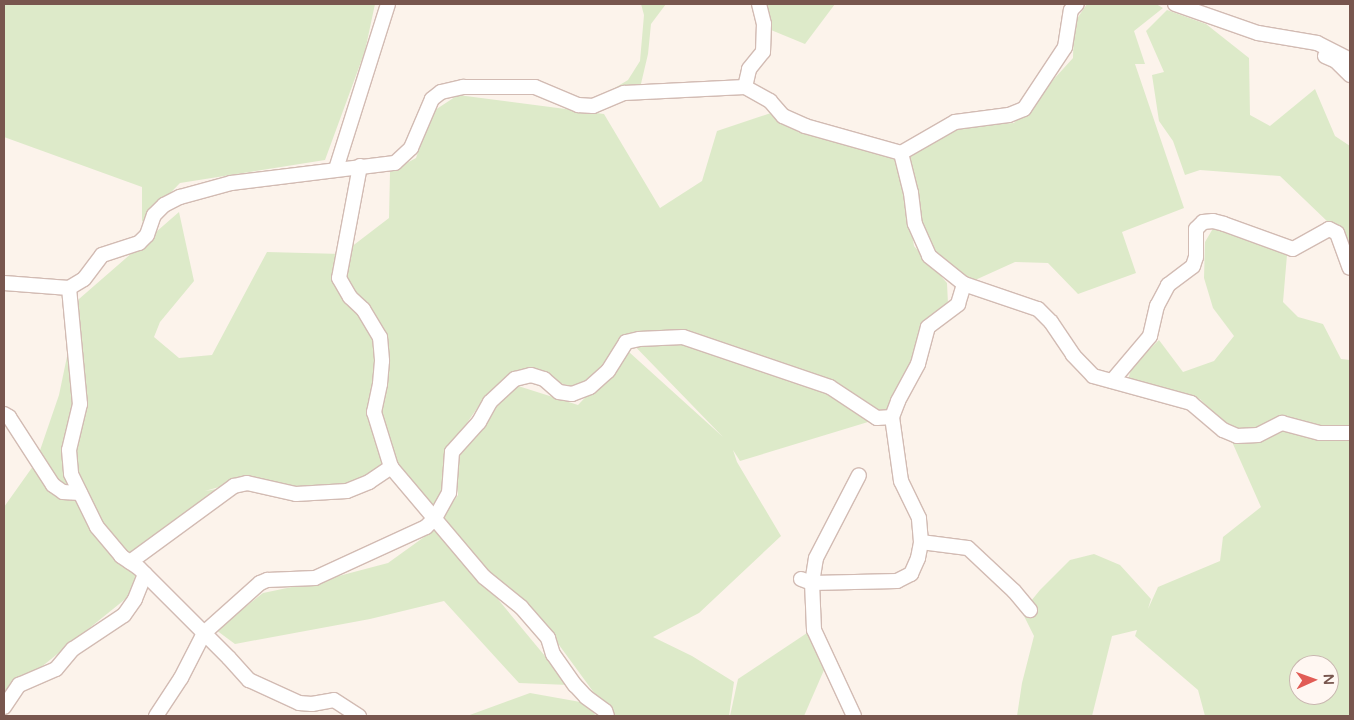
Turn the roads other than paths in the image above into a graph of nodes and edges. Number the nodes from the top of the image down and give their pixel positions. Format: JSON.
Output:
{"nodes":[{"id":1,"x":388,"y":4,"type":"edge"},
{"id":2,"x":759,"y":4,"type":"edge"},
{"id":3,"x":1077,"y":4,"type":"edge"},
{"id":4,"x":1175,"y":4,"type":"edge"},
{"id":5,"x":1305,"y":41,"type":"junction"},
{"id":6,"x":1350,"y":60,"type":"edge"},
{"id":7,"x":1350,"y":76,"type":"edge"},
{"id":8,"x":745,"y":87,"type":"junction"},
{"id":9,"x":901,"y":153,"type":"junction"},
{"id":10,"x":360,"y":166,"type":"junction"},
{"id":11,"x":336,"y":170,"type":"junction"},
{"id":12,"x":1350,"y":268,"type":"edge"},
{"id":13,"x":4,"y":283,"type":"edge"},
{"id":14,"x":964,"y":284,"type":"junction"},
{"id":15,"x":69,"y":288,"type":"junction"},
{"id":16,"x":1112,"y":381,"type":"junction"},
{"id":17,"x":4,"y":414,"type":"edge"},
{"id":18,"x":892,"y":417,"type":"junction"},
{"id":19,"x":1350,"y":433,"type":"edge"},
{"id":20,"x":391,"y":467,"type":"junction"},
{"id":21,"x":859,"y":475,"type":"dead end"},
{"id":22,"x":80,"y":493,"type":"junction"},
{"id":23,"x":435,"y":518,"type":"junction"},
{"id":24,"x":921,"y":542,"type":"junction"},
{"id":25,"x":130,"y":562,"type":"junction"},
{"id":26,"x":145,"y":574,"type":"junction"},
{"id":27,"x":807,"y":581,"type":"junction"},
{"id":28,"x":1030,"y":610,"type":"dead end"},
{"id":29,"x":204,"y":633,"type":"junction"},
{"id":30,"x":4,"y":707,"type":"edge"},
{"id":31,"x":156,"y":716,"type":"edge"},
{"id":32,"x":359,"y":716,"type":"edge"},
{"id":33,"x":607,"y":716,"type":"edge"},
{"id":34,"x":854,"y":716,"type":"edge"}],
"edges":[{"from":1,"to":11,"type":"street"},
{"from":2,"to":8,"type":"street"},
{"from":3,"to":9,"type":"street"},
{"from":4,"to":5,"type":"street"},
{"from":5,"to":6,"type":"street"},
{"from":5,"to":7,"type":"street"},
{"from":8,"to":9,"type":"street"},
{"from":8,"to":10,"type":"street"},
{"from":9,"to":14,"type":"street"},
{"from":10,"to":11,"type":"street"},
{"from":10,"to":20,"type":"street"},
{"from":11,"to":15,"type":"street"},
{"from":12,"to":16,"type":"street"},
{"from":13,"to":15,"type":"street"},
{"from":14,"to":16,"type":"street"},
{"from":14,"to":18,"type":"street"},
{"from":15,"to":22,"type":"street"},
{"from":16,"to":19,"type":"street"},
{"from":17,"to":22,"type":"street"},
{"from":18,"to":23,"type":"street"},
{"from":18,"to":24,"type":"street"},
{"from":20,"to":23,"type":"street"},
{"from":20,"to":25,"type":"street"},
{"from":21,"to":27,"type":"street"},
{"from":22,"to":25,"type":"street"},
{"from":23,"to":29,"type":"street"},
{"from":23,"to":33,"type":"street"},
{"from":24,"to":27,"type":"street"},
{"from":24,"to":28,"type":"street"},
{"from":25,"to":26,"type":"street"},
{"from":26,"to":29,"type":"street"},
{"from":26,"to":30,"type":"street"},
{"from":27,"to":34,"type":"street"},
{"from":29,"to":31,"type":"street"},
{"from":29,"to":32,"type":"street"}]}
